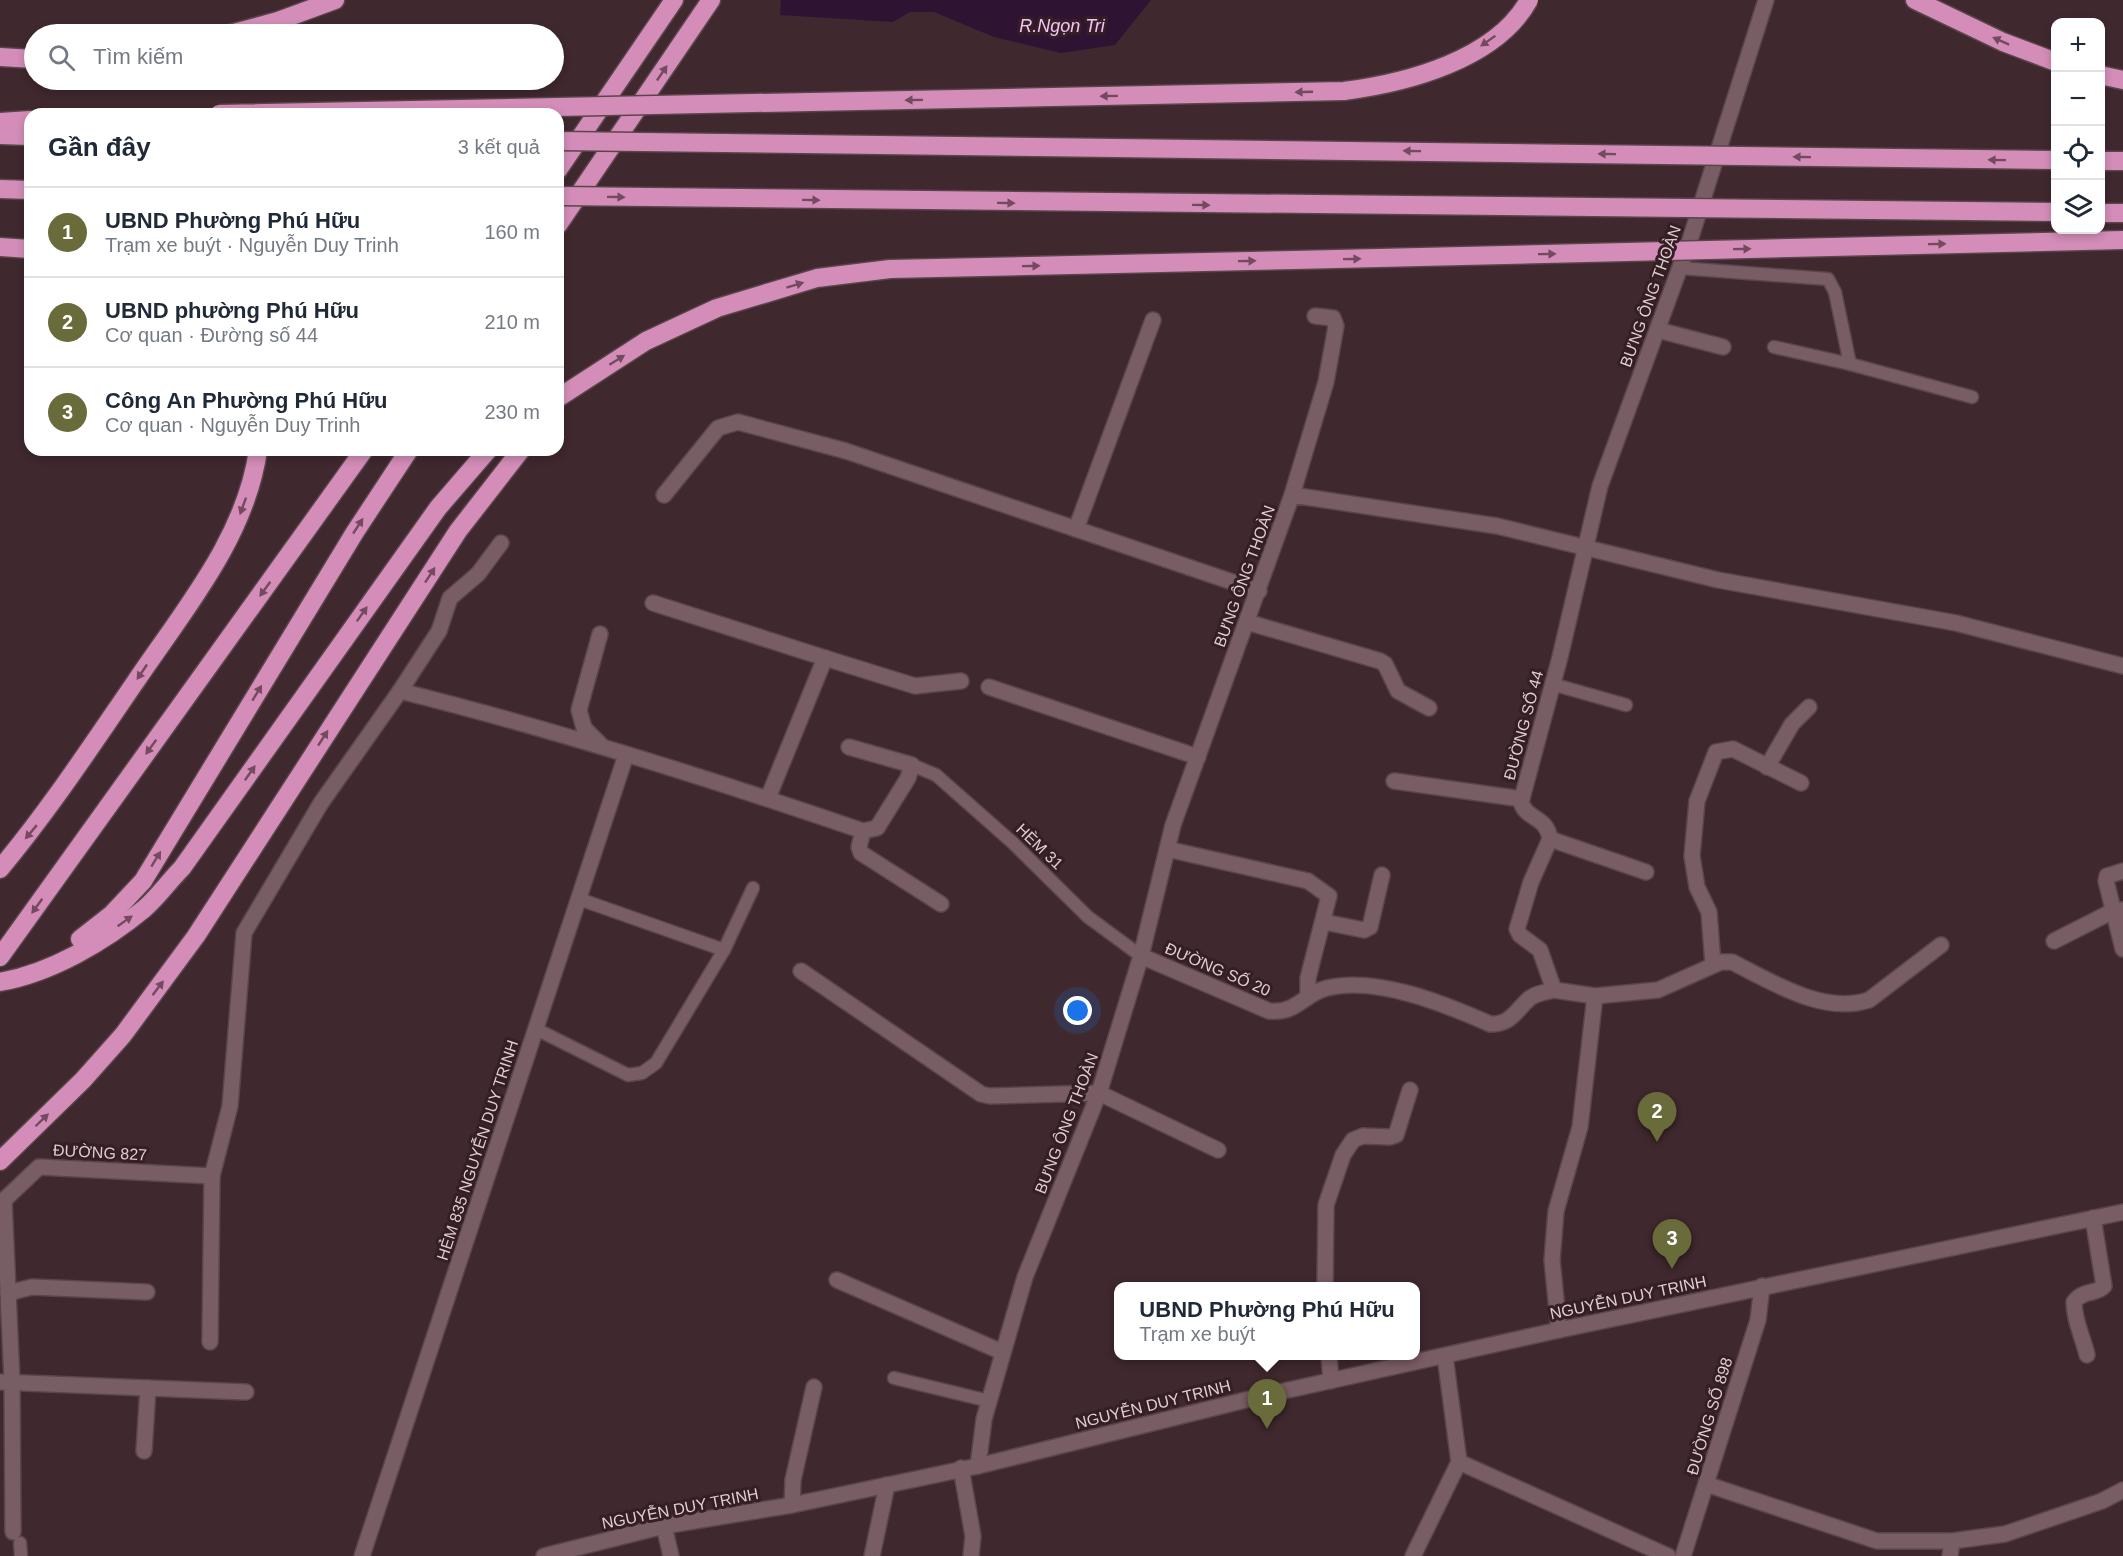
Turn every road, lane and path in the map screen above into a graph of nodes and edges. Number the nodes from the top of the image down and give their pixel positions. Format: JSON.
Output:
{"nodes":[{"id":1,"x":335,"y":0,"type":"edge"},
{"id":2,"x":674,"y":0,"type":"edge"},
{"id":3,"x":711,"y":0,"type":"edge"},
{"id":4,"x":1529,"y":0,"type":"edge"},
{"id":5,"x":1766,"y":0,"type":"edge"},
{"id":6,"x":1915,"y":0,"type":"edge"},
{"id":7,"x":267,"y":24,"type":"edge"},
{"id":8,"x":0,"y":57,"type":"edge"},
{"id":9,"x":24,"y":58,"type":"edge"},
{"id":10,"x":2051,"y":60,"type":"edge"},
{"id":11,"x":2105,"y":76,"type":"edge"},
{"id":12,"x":2123,"y":80,"type":"edge"},
{"id":13,"x":512,"y":108,"type":"edge"},
{"id":14,"x":24,"y":120,"type":"edge"},
{"id":15,"x":0,"y":122,"type":"edge"},
{"id":16,"x":0,"y":135,"type":"edge"},
{"id":17,"x":24,"y":136,"type":"edge"},
{"id":18,"x":564,"y":141,"type":"edge"},
{"id":19,"x":2051,"y":160,"type":"edge"},
{"id":20,"x":564,"y":161,"type":"edge"},
{"id":21,"x":2105,"y":161,"type":"edge"},
{"id":22,"x":2123,"y":161,"type":"edge"},
{"id":23,"x":0,"y":189,"type":"edge"},
{"id":24,"x":24,"y":190,"type":"edge"},
{"id":25,"x":564,"y":196,"type":"edge"},
{"id":26,"x":2051,"y":212,"type":"edge"},
{"id":27,"x":2105,"y":213,"type":"edge"},
{"id":28,"x":2123,"y":213,"type":"edge"},
{"id":29,"x":564,"y":216,"type":"edge"},
{"id":30,"x":2123,"y":240,"type":"edge"},
{"id":31,"x":0,"y":247,"type":"edge"},
{"id":32,"x":24,"y":249,"type":"edge"},
{"id":33,"x":1680,"y":268,"type":"junction"},
{"id":34,"x":1315,"y":316,"type":"dead end"},
{"id":35,"x":1153,"y":320,"type":"dead end"},
{"id":36,"x":1658,"y":330,"type":"junction"},
{"id":37,"x":1774,"y":346,"type":"dead end"},
{"id":38,"x":1723,"y":347,"type":"dead end"},
{"id":39,"x":1850,"y":364,"type":"junction"},
{"id":40,"x":564,"y":395,"type":"edge"},
{"id":41,"x":1972,"y":397,"type":"dead end"},
{"id":42,"x":257,"y":456,"type":"edge"},
{"id":43,"x":360,"y":456,"type":"edge"},
{"id":44,"x":405,"y":456,"type":"edge"},
{"id":45,"x":483,"y":456,"type":"edge"},
{"id":46,"x":516,"y":456,"type":"edge"},
{"id":47,"x":664,"y":495,"type":"dead end"},
{"id":48,"x":1292,"y":495,"type":"junction"},
{"id":49,"x":1076,"y":529,"type":"junction"},
{"id":50,"x":501,"y":543,"type":"dead end"},
{"id":51,"x":1585,"y":546,"type":"junction"},
{"id":52,"x":1259,"y":591,"type":"junction"},
{"id":53,"x":653,"y":603,"type":"dead end"},
{"id":54,"x":1247,"y":622,"type":"junction"},
{"id":55,"x":600,"y":634,"type":"dead end"},
{"id":56,"x":825,"y":658,"type":"junction"},
{"id":57,"x":2123,"y":666,"type":"edge"},
{"id":58,"x":961,"y":681,"type":"dead end"},
{"id":59,"x":1552,"y":684,"type":"junction"},
{"id":60,"x":989,"y":687,"type":"dead end"},
{"id":61,"x":400,"y":692,"type":"junction"},
{"id":62,"x":1626,"y":705,"type":"dead end"},
{"id":63,"x":1809,"y":707,"type":"dead end"},
{"id":64,"x":1429,"y":708,"type":"dead end"},
{"id":65,"x":603,"y":747,"type":"junction"},
{"id":66,"x":849,"y":747,"type":"dead end"},
{"id":67,"x":626,"y":755,"type":"junction"},
{"id":68,"x":1198,"y":757,"type":"junction"},
{"id":69,"x":912,"y":765,"type":"junction"},
{"id":70,"x":1767,"y":766,"type":"junction"},
{"id":71,"x":1394,"y":781,"type":"dead end"},
{"id":72,"x":1801,"y":783,"type":"dead end"},
{"id":73,"x":768,"y":798,"type":"junction"},
{"id":74,"x":1522,"y":799,"type":"junction"},
{"id":75,"x":863,"y":831,"type":"junction"},
{"id":76,"x":1550,"y":838,"type":"junction"},
{"id":77,"x":1167,"y":849,"type":"junction"},
{"id":78,"x":0,"y":869,"type":"edge"},
{"id":79,"x":2123,"y":871,"type":"edge"},
{"id":80,"x":1646,"y":872,"type":"dead end"},
{"id":81,"x":1382,"y":875,"type":"dead end"},
{"id":82,"x":753,"y":888,"type":"dead end"},
{"id":83,"x":579,"y":899,"type":"junction"},
{"id":84,"x":941,"y":904,"type":"dead end"},
{"id":85,"x":2118,"y":910,"type":"edge"},
{"id":86,"x":1324,"y":922,"type":"junction"},
{"id":87,"x":2055,"y":940,"type":"dead end"},
{"id":88,"x":1941,"y":945,"type":"dead end"},
{"id":89,"x":2123,"y":949,"type":"edge"},
{"id":90,"x":724,"y":950,"type":"junction"},
{"id":91,"x":1141,"y":956,"type":"junction"},
{"id":92,"x":0,"y":957,"type":"edge"},
{"id":93,"x":1713,"y":965,"type":"junction"},
{"id":94,"x":801,"y":971,"type":"dead end"},
{"id":95,"x":9,"y":980,"type":"edge"},
{"id":96,"x":1554,"y":990,"type":"junction"},
{"id":97,"x":1595,"y":996,"type":"junction"},
{"id":98,"x":1308,"y":997,"type":"junction"},
{"id":99,"x":536,"y":1029,"type":"junction"},
{"id":100,"x":1410,"y":1090,"type":"dead end"},
{"id":101,"x":1099,"y":1094,"type":"junction"},
{"id":102,"x":1218,"y":1150,"type":"dead end"},
{"id":103,"x":0,"y":1161,"type":"edge"},
{"id":104,"x":212,"y":1176,"type":"junction"},
{"id":105,"x":2,"y":1202,"type":"edge"},
{"id":106,"x":2123,"y":1212,"type":"edge"},
{"id":107,"x":2093,"y":1218,"type":"junction"},
{"id":108,"x":837,"y":1280,"type":"dead end"},
{"id":109,"x":1325,"y":1282,"type":"edge"},
{"id":110,"x":1762,"y":1286,"type":"junction"},
{"id":111,"x":147,"y":1292,"type":"dead end"},
{"id":112,"x":8,"y":1293,"type":"junction"},
{"id":113,"x":1559,"y":1330,"type":"junction"},
{"id":114,"x":210,"y":1342,"type":"dead end"},
{"id":115,"x":1002,"y":1352,"type":"junction"},
{"id":116,"x":2087,"y":1355,"type":"dead end"},
{"id":117,"x":1445,"y":1356,"type":"junction"},
{"id":118,"x":1329,"y":1360,"type":"edge"},
{"id":119,"x":894,"y":1378,"type":"dead end"},
{"id":120,"x":6,"y":1381,"type":"edge"},
{"id":121,"x":1331,"y":1381,"type":"junction"},
{"id":122,"x":814,"y":1386,"type":"dead end"},
{"id":123,"x":147,"y":1388,"type":"junction"},
{"id":124,"x":246,"y":1392,"type":"dead end"},
{"id":125,"x":989,"y":1401,"type":"junction"},
{"id":126,"x":144,"y":1451,"type":"dead end"},
{"id":127,"x":1458,"y":1462,"type":"junction"},
{"id":128,"x":978,"y":1466,"type":"junction"},
{"id":129,"x":961,"y":1468,"type":"junction"},
{"id":130,"x":1706,"y":1484,"type":"junction"},
{"id":131,"x":886,"y":1485,"type":"junction"},
{"id":132,"x":2123,"y":1490,"type":"edge"},
{"id":133,"x":792,"y":1505,"type":"junction"},
{"id":134,"x":664,"y":1526,"type":"junction"},
{"id":135,"x":18,"y":1544,"type":"edge"},
{"id":136,"x":1951,"y":1548,"type":"edge"},
{"id":137,"x":362,"y":1556,"type":"edge"},
{"id":138,"x":544,"y":1556,"type":"edge"},
{"id":139,"x":671,"y":1556,"type":"edge"},
{"id":140,"x":872,"y":1556,"type":"edge"},
{"id":141,"x":971,"y":1556,"type":"edge"},
{"id":142,"x":1413,"y":1556,"type":"edge"},
{"id":143,"x":1668,"y":1556,"type":"edge"},
{"id":144,"x":1683,"y":1556,"type":"edge"}],
"edges":[{"from":1,"to":7,"type":"highway"},
{"from":2,"to":20,"type":"highway"},
{"from":29,"to":3,"type":"highway","one_way":true},
{"from":4,"to":13,"type":"highway","one_way":true,"bridge":true},
{"from":5,"to":33,"type":"street","name":"BƯNG ÔNG THOÀN"},
{"from":10,"to":6,"type":"highway","one_way":true},
{"from":8,"to":9,"type":"highway"},
{"from":11,"to":12,"type":"highway"},
{"from":14,"to":15,"type":"highway"},
{"from":16,"to":17,"type":"highway"},
{"from":19,"to":18,"type":"highway","one_way":true,"bridge":true},
{"from":21,"to":22,"type":"highway"},
{"from":23,"to":24,"type":"highway"},
{"from":25,"to":26,"type":"highway","one_way":true,"bridge":true},
{"from":27,"to":28,"type":"highway"},
{"from":40,"to":30,"type":"highway","one_way":true,"bridge":true},
{"from":31,"to":32,"type":"highway"},
{"from":33,"to":36,"type":"street","name":"BƯNG ÔNG THOÀN"},
{"from":33,"to":39,"type":"lane"},
{"from":34,"to":48,"type":"street"},
{"from":35,"to":49,"type":"street"},
{"from":36,"to":38,"type":"street"},
{"from":36,"to":51,"type":"street","name":"BƯNG ÔNG THOÀN"},
{"from":37,"to":39,"type":"lane"},
{"from":39,"to":41,"type":"lane"},
{"from":42,"to":78,"type":"highway","one_way":true},
{"from":43,"to":92,"type":"highway","one_way":true},
{"from":95,"to":44,"type":"highway","one_way":true},
{"from":95,"to":45,"type":"highway","one_way":true},
{"from":103,"to":46,"type":"highway","one_way":true},
{"from":47,"to":49,"type":"street"},
{"from":48,"to":51,"type":"street","name":"BƯNG ÔNG THOÀN"},
{"from":48,"to":52,"type":"street","name":"BƯNG ÔNG THOÀN"},
{"from":49,"to":52,"type":"street"},
{"from":50,"to":61,"type":"street"},
{"from":51,"to":57,"type":"street"},
{"from":51,"to":59,"type":"street","name":"ĐƯỜNG SỐ 44"},
{"from":52,"to":54,"type":"street","name":"BƯNG ÔNG THOÀN"},
{"from":53,"to":56,"type":"street"},
{"from":54,"to":64,"type":"street"},
{"from":54,"to":68,"type":"street","name":"BƯNG ÔNG THOÀN"},
{"from":55,"to":65,"type":"street"},
{"from":56,"to":58,"type":"street"},
{"from":56,"to":73,"type":"street"},
{"from":59,"to":62,"type":"lane"},
{"from":59,"to":74,"type":"street","name":"ĐƯỜNG SỐ 44"},
{"from":60,"to":68,"type":"street"},
{"from":61,"to":65,"type":"street"},
{"from":61,"to":104,"type":"street"},
{"from":63,"to":70,"type":"street"},
{"from":65,"to":67,"type":"street"},
{"from":66,"to":69,"type":"street"},
{"from":67,"to":73,"type":"street"},
{"from":67,"to":83,"type":"street","name":"HẺM 835 NGUYỄN DUY TRINH"},
{"from":68,"to":77,"type":"street","name":"BƯNG ÔNG THOÀN"},
{"from":69,"to":75,"type":"street"},
{"from":69,"to":91,"type":"lane","name":"HÈM 31"},
{"from":70,"to":72,"type":"street"},
{"from":70,"to":93,"type":"street"},
{"from":71,"to":74,"type":"street"},
{"from":73,"to":75,"type":"street"},
{"from":74,"to":76,"type":"street","name":"ĐƯỜNG SỐ 44"},
{"from":75,"to":84,"type":"street"},
{"from":76,"to":80,"type":"street"},
{"from":76,"to":96,"type":"street"},
{"from":77,"to":86,"type":"street"},
{"from":77,"to":91,"type":"street","name":"BƯNG ÔNG THOÀN"},
{"from":79,"to":85,"type":"street"},
{"from":81,"to":86,"type":"street"},
{"from":82,"to":90,"type":"lane"},
{"from":83,"to":90,"type":"lane"},
{"from":83,"to":99,"type":"street","name":"HẺM 835 NGUYỄN DUY TRINH"},
{"from":85,"to":87,"type":"street"},
{"from":85,"to":89,"type":"street"},
{"from":86,"to":98,"type":"street"},
{"from":88,"to":93,"type":"street"},
{"from":90,"to":99,"type":"lane"},
{"from":91,"to":98,"type":"street","name":"ĐƯỜNG SỐ 20"},
{"from":91,"to":101,"type":"street","name":"BƯNG ÔNG THOÀN"},
{"from":93,"to":97,"type":"street"},
{"from":94,"to":101,"type":"street"},
{"from":96,"to":97,"type":"street"},
{"from":96,"to":98,"type":"street","name":"ĐƯỜNG SỐ 20"},
{"from":97,"to":113,"type":"street"},
{"from":99,"to":137,"type":"street","name":"HẺM 835 NGUYỄN DUY TRINH"},
{"from":100,"to":109,"type":"street"},
{"from":101,"to":102,"type":"street"},
{"from":101,"to":115,"type":"street","name":"BƯNG ÔNG THOÀN"},
{"from":104,"to":105,"type":"street","name":"ĐƯỜNG 827"},
{"from":104,"to":114,"type":"street"},
{"from":105,"to":112,"type":"street"},
{"from":106,"to":107,"type":"street","name":"NGUYỄN DUY TRINH"},
{"from":107,"to":110,"type":"street","name":"NGUYỄN DUY TRINH"},
{"from":107,"to":116,"type":"street"},
{"from":108,"to":115,"type":"street"},
{"from":110,"to":113,"type":"street","name":"NGUYỄN DUY TRINH"},
{"from":110,"to":130,"type":"street","name":"ĐƯỜNG SỐ 898"},
{"from":111,"to":112,"type":"street"},
{"from":112,"to":120,"type":"street"},
{"from":113,"to":117,"type":"street","name":"NGUYỄN DUY TRINH"},
{"from":115,"to":125,"type":"street","name":"BƯNG ÔNG THOÀN"},
{"from":117,"to":121,"type":"street","name":"NGUYỄN DUY TRINH"},
{"from":117,"to":127,"type":"street"},
{"from":118,"to":121,"type":"street"},
{"from":119,"to":125,"type":"lane"},
{"from":120,"to":123,"type":"street"},
{"from":120,"to":135,"type":"street"},
{"from":121,"to":128,"type":"street","name":"NGUYỄN DUY TRINH"},
{"from":122,"to":133,"type":"street"},
{"from":123,"to":124,"type":"street"},
{"from":123,"to":126,"type":"street"},
{"from":125,"to":128,"type":"street","name":"BƯNG ÔNG THOÀN"},
{"from":127,"to":142,"type":"street"},
{"from":127,"to":143,"type":"street"},
{"from":128,"to":129,"type":"street","name":"NGUYỄN DUY TRINH"},
{"from":129,"to":131,"type":"street","name":"NGUYỄN DUY TRINH"},
{"from":129,"to":141,"type":"street"},
{"from":130,"to":136,"type":"street"},
{"from":130,"to":144,"type":"street","name":"ĐƯỜNG SỐ 898"},
{"from":131,"to":133,"type":"street","name":"NGUYỄN DUY TRINH"},
{"from":131,"to":140,"type":"street"},
{"from":132,"to":136,"type":"street"},
{"from":133,"to":134,"type":"street","name":"NGUYỄN DUY TRINH"},
{"from":134,"to":138,"type":"street","name":"NGUYỄN DUY TRINH"},
{"from":134,"to":139,"type":"street"}]}
